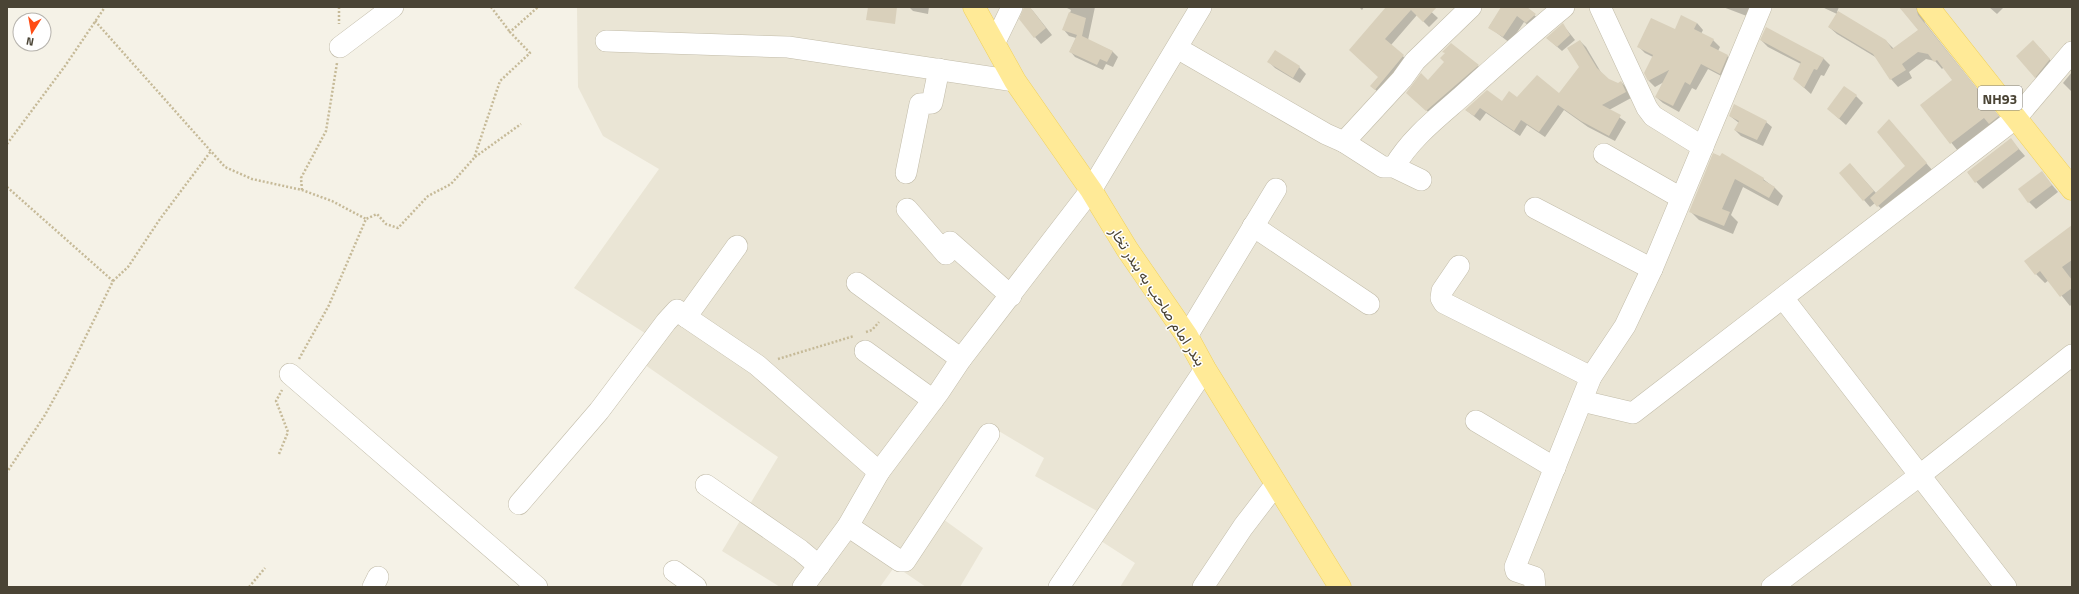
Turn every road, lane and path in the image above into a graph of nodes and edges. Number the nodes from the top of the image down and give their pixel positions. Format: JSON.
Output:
{"nodes":[{"id":1,"x":105,"y":7,"type":"edge"},
{"id":2,"x":339,"y":7,"type":"edge"},
{"id":3,"x":393,"y":7,"type":"edge"},
{"id":4,"x":490,"y":7,"type":"edge"},
{"id":5,"x":538,"y":7,"type":"edge"},
{"id":6,"x":974,"y":7,"type":"edge"},
{"id":7,"x":1012,"y":7,"type":"edge"},
{"id":8,"x":1201,"y":7,"type":"edge"},
{"id":9,"x":1564,"y":7,"type":"edge"},
{"id":10,"x":1600,"y":7,"type":"edge"},
{"id":11,"x":1761,"y":7,"type":"edge"},
{"id":12,"x":1928,"y":7,"type":"edge"},
{"id":13,"x":1459,"y":11,"type":"edge"},
{"id":14,"x":95,"y":21,"type":"junction"},
{"id":15,"x":510,"y":32,"type":"junction"},
{"id":16,"x":606,"y":41,"type":"dead end"},
{"id":17,"x":995,"y":42,"type":"junction"},
{"id":18,"x":340,"y":47,"type":"junction"},
{"id":19,"x":1177,"y":48,"type":"junction"},
{"id":20,"x":2072,"y":52,"type":"edge"},
{"id":21,"x":939,"y":69,"type":"junction"},
{"id":22,"x":1015,"y":81,"type":"junction"},
{"id":23,"x":2016,"y":118,"type":"junction"},
{"id":24,"x":521,"y":124,"type":"dead end"},
{"id":25,"x":1344,"y":142,"type":"junction"},
{"id":26,"x":7,"y":144,"type":"edge"},
{"id":27,"x":1703,"y":147,"type":"junction"},
{"id":28,"x":211,"y":151,"type":"junction"},
{"id":29,"x":1604,"y":154,"type":"dead end"},
{"id":30,"x":474,"y":158,"type":"junction"},
{"id":31,"x":1394,"y":167,"type":"junction"},
{"id":32,"x":906,"y":173,"type":"dead end"},
{"id":33,"x":1421,"y":180,"type":"dead end"},
{"id":34,"x":7,"y":187,"type":"edge"},
{"id":35,"x":1276,"y":188,"type":"dead end"},
{"id":36,"x":2072,"y":189,"type":"edge"},
{"id":37,"x":302,"y":190,"type":"junction"},
{"id":38,"x":1091,"y":190,"type":"junction"},
{"id":39,"x":1681,"y":198,"type":"junction"},
{"id":40,"x":1535,"y":208,"type":"dead end"},
{"id":41,"x":907,"y":209,"type":"dead end"},
{"id":42,"x":366,"y":219,"type":"junction"},
{"id":43,"x":1253,"y":226,"type":"junction"},
{"id":44,"x":737,"y":246,"type":"dead end"},
{"id":45,"x":1459,"y":266,"type":"dead end"},
{"id":46,"x":1652,"y":269,"type":"junction"},
{"id":47,"x":113,"y":281,"type":"junction"},
{"id":48,"x":857,"y":283,"type":"dead end"},
{"id":49,"x":1011,"y":296,"type":"junction"},
{"id":50,"x":1783,"y":298,"type":"junction"},
{"id":51,"x":1369,"y":304,"type":"dead end"},
{"id":52,"x":892,"y":308,"type":"junction"},
{"id":53,"x":686,"y":317,"type":"junction"},
{"id":54,"x":1187,"y":336,"type":"junction"},
{"id":55,"x":863,"y":339,"type":"junction"},
{"id":56,"x":2072,"y":355,"type":"edge"},
{"id":57,"x":961,"y":359,"type":"junction"},
{"id":58,"x":757,"y":365,"type":"junction"},
{"id":59,"x":1205,"y":369,"type":"junction"},
{"id":60,"x":290,"y":374,"type":"junction"},
{"id":61,"x":1591,"y":377,"type":"junction"},
{"id":62,"x":933,"y":400,"type":"junction"},
{"id":63,"x":1582,"y":401,"type":"junction"},
{"id":64,"x":1476,"y":421,"type":"dead end"},
{"id":65,"x":989,"y":434,"type":"dead end"},
{"id":66,"x":279,"y":454,"type":"dead end"},
{"id":67,"x":1555,"y":468,"type":"junction"},
{"id":68,"x":7,"y":472,"type":"edge"},
{"id":69,"x":879,"y":472,"type":"junction"},
{"id":70,"x":1919,"y":476,"type":"junction"},
{"id":71,"x":706,"y":484,"type":"dead end"},
{"id":72,"x":1276,"y":484,"type":"junction"},
{"id":73,"x":519,"y":504,"type":"dead end"},
{"id":74,"x":848,"y":526,"type":"junction"},
{"id":75,"x":819,"y":566,"type":"junction"},
{"id":76,"x":265,"y":568,"type":"dead end"},
{"id":77,"x":674,"y":570,"type":"dead end"},
{"id":78,"x":1780,"y":584,"type":"edge"},
{"id":79,"x":249,"y":587,"type":"edge"},
{"id":80,"x":536,"y":587,"type":"edge"},
{"id":81,"x":696,"y":587,"type":"edge"},
{"id":82,"x":803,"y":587,"type":"edge"},
{"id":83,"x":1059,"y":587,"type":"edge"},
{"id":84,"x":1203,"y":587,"type":"edge"},
{"id":85,"x":1340,"y":587,"type":"edge"},
{"id":86,"x":1535,"y":587,"type":"edge"},
{"id":87,"x":2006,"y":587,"type":"edge"}],
"edges":[{"from":1,"to":14,"type":"path"},
{"from":2,"to":18,"type":"path"},
{"from":3,"to":18,"type":"street"},
{"from":4,"to":15,"type":"path"},
{"from":5,"to":15,"type":"path"},
{"from":6,"to":17,"type":"main road","name":"بندر امام صاحب به بندر تخار"},
{"from":7,"to":17,"type":"street"},
{"from":8,"to":19,"type":"street"},
{"from":9,"to":31,"type":"street"},
{"from":10,"to":27,"type":"street"},
{"from":11,"to":27,"type":"street"},
{"from":12,"to":23,"type":"main road","number":"NH93"},
{"from":13,"to":25,"type":"street"},
{"from":14,"to":26,"type":"path"},
{"from":14,"to":28,"type":"path"},
{"from":15,"to":30,"type":"path"},
{"from":16,"to":21,"type":"street"},
{"from":17,"to":22,"type":"main road","name":"بندر امام صاحب به بندر تخار"},
{"from":18,"to":37,"type":"path"},
{"from":19,"to":25,"type":"street"},
{"from":19,"to":38,"type":"street"},
{"from":20,"to":23,"type":"street"},
{"from":21,"to":22,"type":"street"},
{"from":21,"to":32,"type":"street"},
{"from":22,"to":38,"type":"main road","name":"بندر امام صاحب به بندر تخار"},
{"from":23,"to":36,"type":"main road","number":"NH93"},
{"from":23,"to":50,"type":"street"},
{"from":24,"to":30,"type":"path"},
{"from":25,"to":31,"type":"street"},
{"from":27,"to":39,"type":"street"},
{"from":28,"to":37,"type":"path"},
{"from":28,"to":47,"type":"path"},
{"from":29,"to":39,"type":"street"},
{"from":30,"to":42,"type":"path"},
{"from":31,"to":33,"type":"street"},
{"from":34,"to":47,"type":"path"},
{"from":35,"to":43,"type":"street"},
{"from":37,"to":42,"type":"path"},
{"from":38,"to":49,"type":"street"},
{"from":38,"to":54,"type":"main road","name":"بندر امام صاحب به بندر تخار"},
{"from":39,"to":46,"type":"street"},
{"from":40,"to":46,"type":"street"},
{"from":41,"to":49,"type":"street"},
{"from":42,"to":60,"type":"path"},
{"from":43,"to":51,"type":"street"},
{"from":43,"to":54,"type":"street"},
{"from":44,"to":53,"type":"street"},
{"from":45,"to":61,"type":"street"},
{"from":46,"to":61,"type":"street"},
{"from":47,"to":68,"type":"path"},
{"from":48,"to":52,"type":"street"},
{"from":49,"to":57,"type":"street"},
{"from":50,"to":63,"type":"street"},
{"from":50,"to":70,"type":"street"},
{"from":52,"to":55,"type":"path"},
{"from":52,"to":57,"type":"street"},
{"from":53,"to":58,"type":"street"},
{"from":53,"to":73,"type":"street"},
{"from":54,"to":59,"type":"main road","name":"بندر امام صاحب به بندر تخار"},
{"from":55,"to":58,"type":"path"},
{"from":55,"to":62,"type":"street"},
{"from":56,"to":70,"type":"street"},
{"from":57,"to":62,"type":"street"},
{"from":58,"to":69,"type":"street"},
{"from":59,"to":72,"type":"main road","name":"بندر امام صاحب به بندر تخار"},
{"from":59,"to":83,"type":"street"},
{"from":60,"to":66,"type":"path"},
{"from":60,"to":80,"type":"street"},
{"from":61,"to":63,"type":"street"},
{"from":62,"to":69,"type":"street"},
{"from":63,"to":67,"type":"street"},
{"from":64,"to":67,"type":"street"},
{"from":65,"to":74,"type":"street"},
{"from":67,"to":86,"type":"street"},
{"from":69,"to":74,"type":"street"},
{"from":70,"to":78,"type":"street"},
{"from":70,"to":87,"type":"street"},
{"from":71,"to":75,"type":"street"},
{"from":72,"to":84,"type":"street"},
{"from":72,"to":85,"type":"main road","name":"بندر امام صاحب به بندر تخار"},
{"from":74,"to":75,"type":"street"},
{"from":75,"to":82,"type":"street"},
{"from":76,"to":79,"type":"path"},
{"from":77,"to":81,"type":"street"}]}
